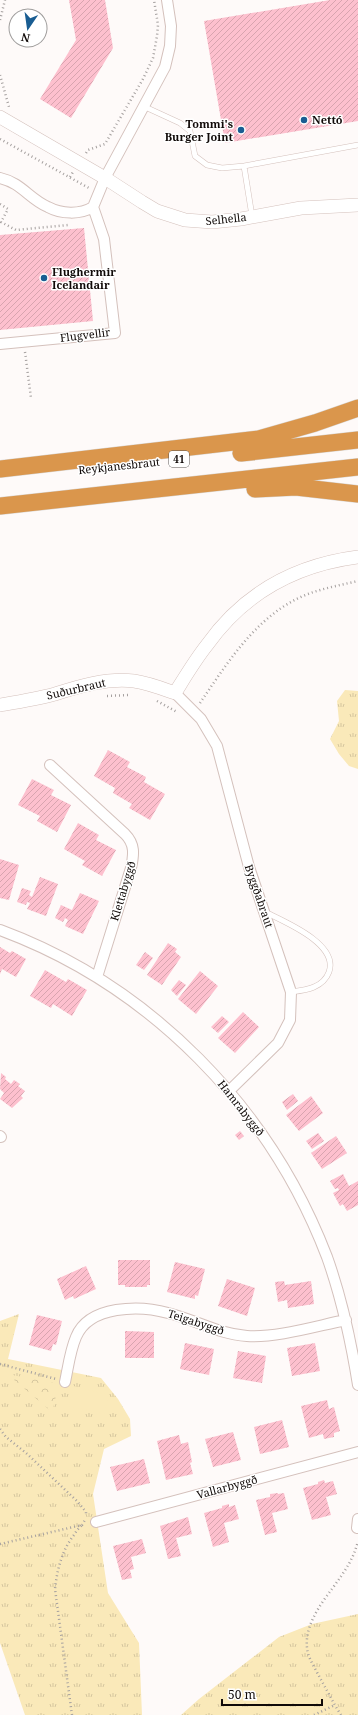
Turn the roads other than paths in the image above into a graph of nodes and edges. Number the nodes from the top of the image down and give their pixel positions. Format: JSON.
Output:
{"nodes":[{"id":1,"x":167,"y":0,"type":"edge"},
{"id":2,"x":143,"y":106,"type":"junction"},
{"id":3,"x":1,"y":118,"type":"edge"},
{"id":4,"x":358,"y":145,"type":"edge"},
{"id":5,"x":244,"y":166,"type":"junction"},
{"id":6,"x":0,"y":178,"type":"edge"},
{"id":7,"x":105,"y":178,"type":"junction"},
{"id":8,"x":358,"y":205,"type":"edge"},
{"id":9,"x":93,"y":207,"type":"junction"},
{"id":10,"x":253,"y":217,"type":"junction"},
{"id":11,"x":0,"y":344,"type":"edge"},
{"id":12,"x":358,"y":408,"type":"edge"},
{"id":13,"x":358,"y":440,"type":"edge"},
{"id":14,"x":358,"y":467,"type":"edge"},
{"id":15,"x":0,"y":469,"type":"edge"},
{"id":16,"x":0,"y":479,"type":"edge"},
{"id":17,"x":358,"y":494,"type":"edge"},
{"id":18,"x":0,"y":506,"type":"edge"},
{"id":19,"x":358,"y":557,"type":"edge"},
{"id":20,"x":175,"y":693,"type":"junction"},
{"id":21,"x":0,"y":705,"type":"edge"},
{"id":22,"x":50,"y":765,"type":"dead end"},
{"id":23,"x":264,"y":911,"type":"junction"},
{"id":24,"x":0,"y":930,"type":"edge"},
{"id":25,"x":97,"y":977,"type":"junction"},
{"id":26,"x":291,"y":992,"type":"junction"},
{"id":27,"x":229,"y":1091,"type":"junction"},
{"id":28,"x":346,"y":1320,"type":"junction"},
{"id":29,"x":64,"y":1382,"type":"road end"},
{"id":30,"x":358,"y":1385,"type":"edge"},
{"id":31,"x":358,"y":1452,"type":"edge"},
{"id":32,"x":96,"y":1522,"type":"road end"}],
"edges":[{"from":1,"to":2,"type":"street"},
{"from":2,"to":5,"type":"lane"},
{"from":2,"to":7,"type":"street"},
{"from":3,"to":7,"type":"street","name":"Selhella"},
{"from":4,"to":5,"type":"lane"},
{"from":5,"to":10,"type":"lane"},
{"from":6,"to":9,"type":"street"},
{"from":7,"to":9,"type":"street"},
{"from":7,"to":10,"type":"street","name":"Selhella"},
{"from":8,"to":10,"type":"street","name":"Selhella"},
{"from":9,"to":11,"type":"street","name":"Flugvellir"},
{"from":12,"to":15,"type":"highway"},
{"from":13,"to":16,"type":"highway","name":"Reykjanesbraut","number":"41"},
{"from":14,"to":18,"type":"highway"},
{"from":17,"to":18,"type":"highway"},
{"from":19,"to":20,"type":"street"},
{"from":20,"to":21,"type":"street","name":"Suðurbraut"},
{"from":20,"to":23,"type":"street","name":"Byggðabraut"},
{"from":22,"to":25,"type":"street","name":"Klettabyggð"},
{"from":23,"to":26,"type":"street","name":"Byggðabraut"},
{"from":23,"to":26,"type":"lane"},
{"from":24,"to":25,"type":"street","name":"Hamrabyggð"},
{"from":25,"to":27,"type":"street","name":"Hamrabyggð"},
{"from":26,"to":27,"type":"street","name":"Byggðabraut"},
{"from":27,"to":28,"type":"street","name":"Hamrabyggð"},
{"from":28,"to":29,"type":"street","name":"Teigabyggð"},
{"from":28,"to":30,"type":"street","name":"Hamrabyggð"},
{"from":31,"to":32,"type":"street","name":"Vallarbyggð"}]}
